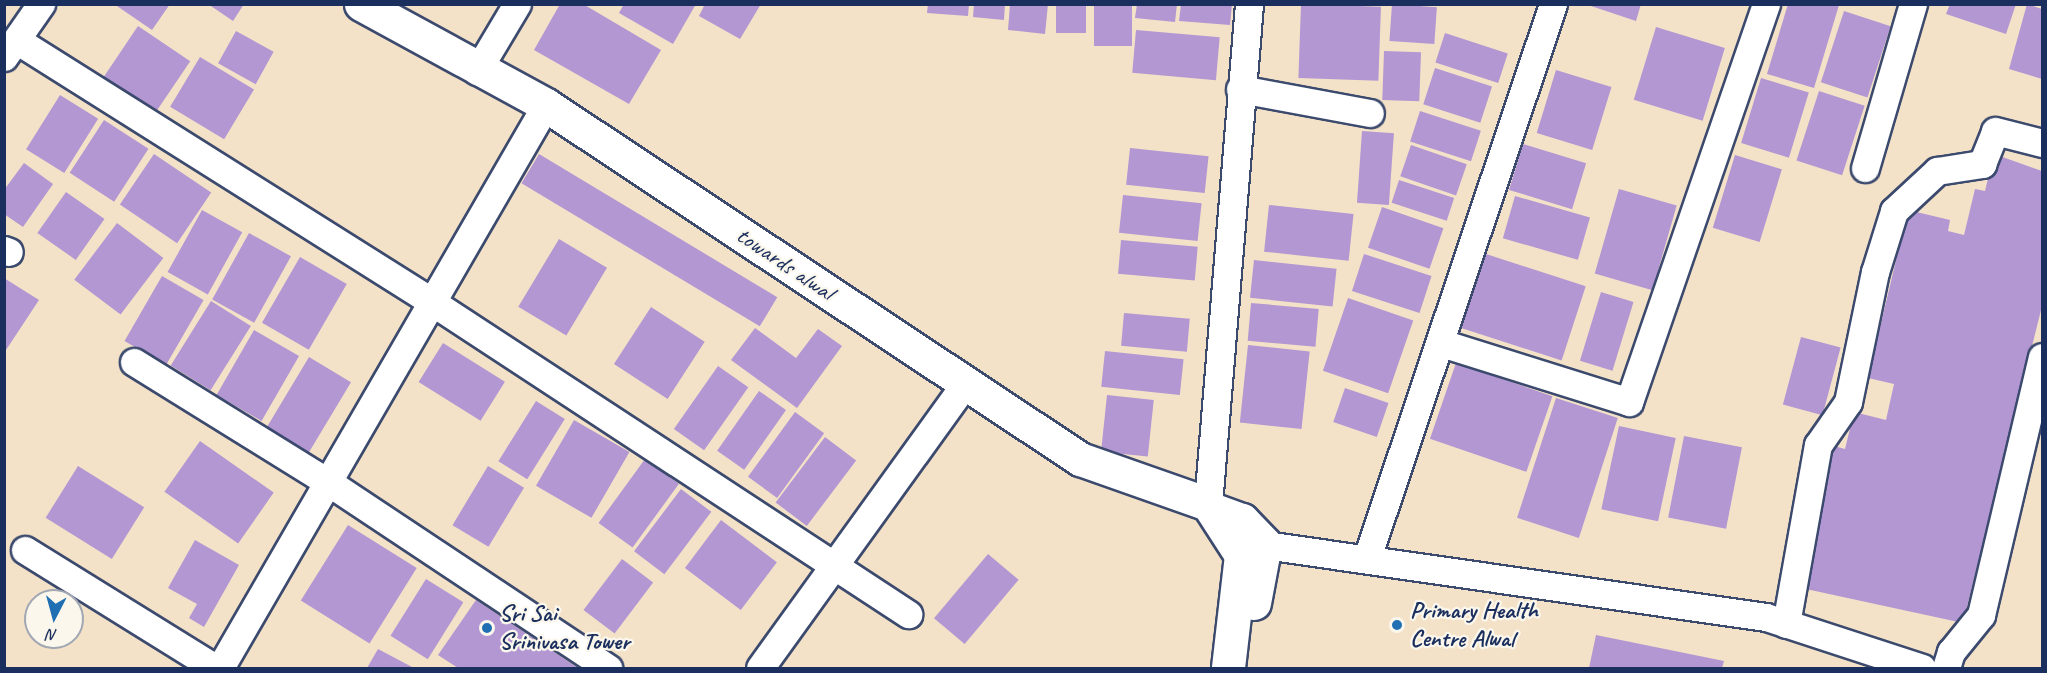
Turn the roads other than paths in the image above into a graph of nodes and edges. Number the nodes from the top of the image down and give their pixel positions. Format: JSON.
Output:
{"nodes":[{"id":1,"x":40,"y":4,"type":"edge"},
{"id":2,"x":361,"y":4,"type":"edge"},
{"id":3,"x":517,"y":4,"type":"edge"},
{"id":4,"x":1249,"y":4,"type":"edge"},
{"id":5,"x":1553,"y":4,"type":"edge"},
{"id":6,"x":1766,"y":4,"type":"edge"},
{"id":7,"x":1913,"y":4,"type":"edge"},
{"id":8,"x":11,"y":49,"type":"edge"},
{"id":9,"x":477,"y":71,"type":"junction"},
{"id":10,"x":1240,"y":89,"type":"junction"},
{"id":11,"x":546,"y":105,"type":"junction"},
{"id":12,"x":1370,"y":113,"type":"dead end"},
{"id":13,"x":2043,"y":143,"type":"edge"},
{"id":14,"x":1865,"y":168,"type":"dead end"},
{"id":15,"x":435,"y":304,"type":"junction"},
{"id":16,"x":1441,"y":343,"type":"junction"},
{"id":17,"x":2043,"y":357,"type":"edge"},
{"id":18,"x":134,"y":362,"type":"dead end"},
{"id":19,"x":965,"y":384,"type":"junction"},
{"id":20,"x":331,"y":484,"type":"junction"},
{"id":21,"x":1211,"y":507,"type":"junction"},
{"id":22,"x":1233,"y":542,"type":"junction"},
{"id":23,"x":1265,"y":544,"type":"junction"},
{"id":24,"x":25,"y":550,"type":"dead end"},
{"id":25,"x":1367,"y":558,"type":"junction"},
{"id":26,"x":835,"y":563,"type":"junction"},
{"id":27,"x":908,"y":614,"type":"dead end"},
{"id":28,"x":1236,"y":624,"type":"junction"},
{"id":29,"x":1786,"y":624,"type":"junction"},
{"id":30,"x":215,"y":669,"type":"edge"},
{"id":31,"x":220,"y":669,"type":"edge"},
{"id":32,"x":608,"y":669,"type":"edge"},
{"id":33,"x":760,"y":669,"type":"edge"},
{"id":34,"x":1228,"y":669,"type":"edge"},
{"id":35,"x":1922,"y":669,"type":"edge"},
{"id":36,"x":1946,"y":669,"type":"edge"}],
"edges":[{"from":1,"to":8,"type":"street"},
{"from":2,"to":9,"type":"main road","name":"towards alwal"},
{"from":3,"to":9,"type":"street"},
{"from":4,"to":10,"type":"street"},
{"from":5,"to":16,"type":"street"},
{"from":6,"to":16,"type":"street"},
{"from":7,"to":14,"type":"street"},
{"from":8,"to":15,"type":"street"},
{"from":9,"to":11,"type":"main road","name":"towards alwal"},
{"from":10,"to":12,"type":"street"},
{"from":10,"to":21,"type":"street"},
{"from":11,"to":15,"type":"street"},
{"from":11,"to":19,"type":"main road","name":"towards alwal"},
{"from":13,"to":29,"type":"street"},
{"from":15,"to":20,"type":"street"},
{"from":15,"to":26,"type":"street"},
{"from":16,"to":25,"type":"street"},
{"from":17,"to":36,"type":"street"},
{"from":18,"to":20,"type":"street"},
{"from":19,"to":21,"type":"main road","name":"towards alwal"},
{"from":19,"to":26,"type":"street"},
{"from":20,"to":31,"type":"street"},
{"from":20,"to":32,"type":"street"},
{"from":21,"to":22,"type":"main road"},
{"from":21,"to":23,"type":"main road","name":"towards alwal"},
{"from":22,"to":23,"type":"street"},
{"from":22,"to":28,"type":"main road"},
{"from":23,"to":25,"type":"street"},
{"from":23,"to":28,"type":"main road"},
{"from":24,"to":30,"type":"street"},
{"from":25,"to":29,"type":"street"},
{"from":26,"to":27,"type":"street"},
{"from":26,"to":33,"type":"street"},
{"from":28,"to":34,"type":"main road"},
{"from":29,"to":35,"type":"street"}]}
